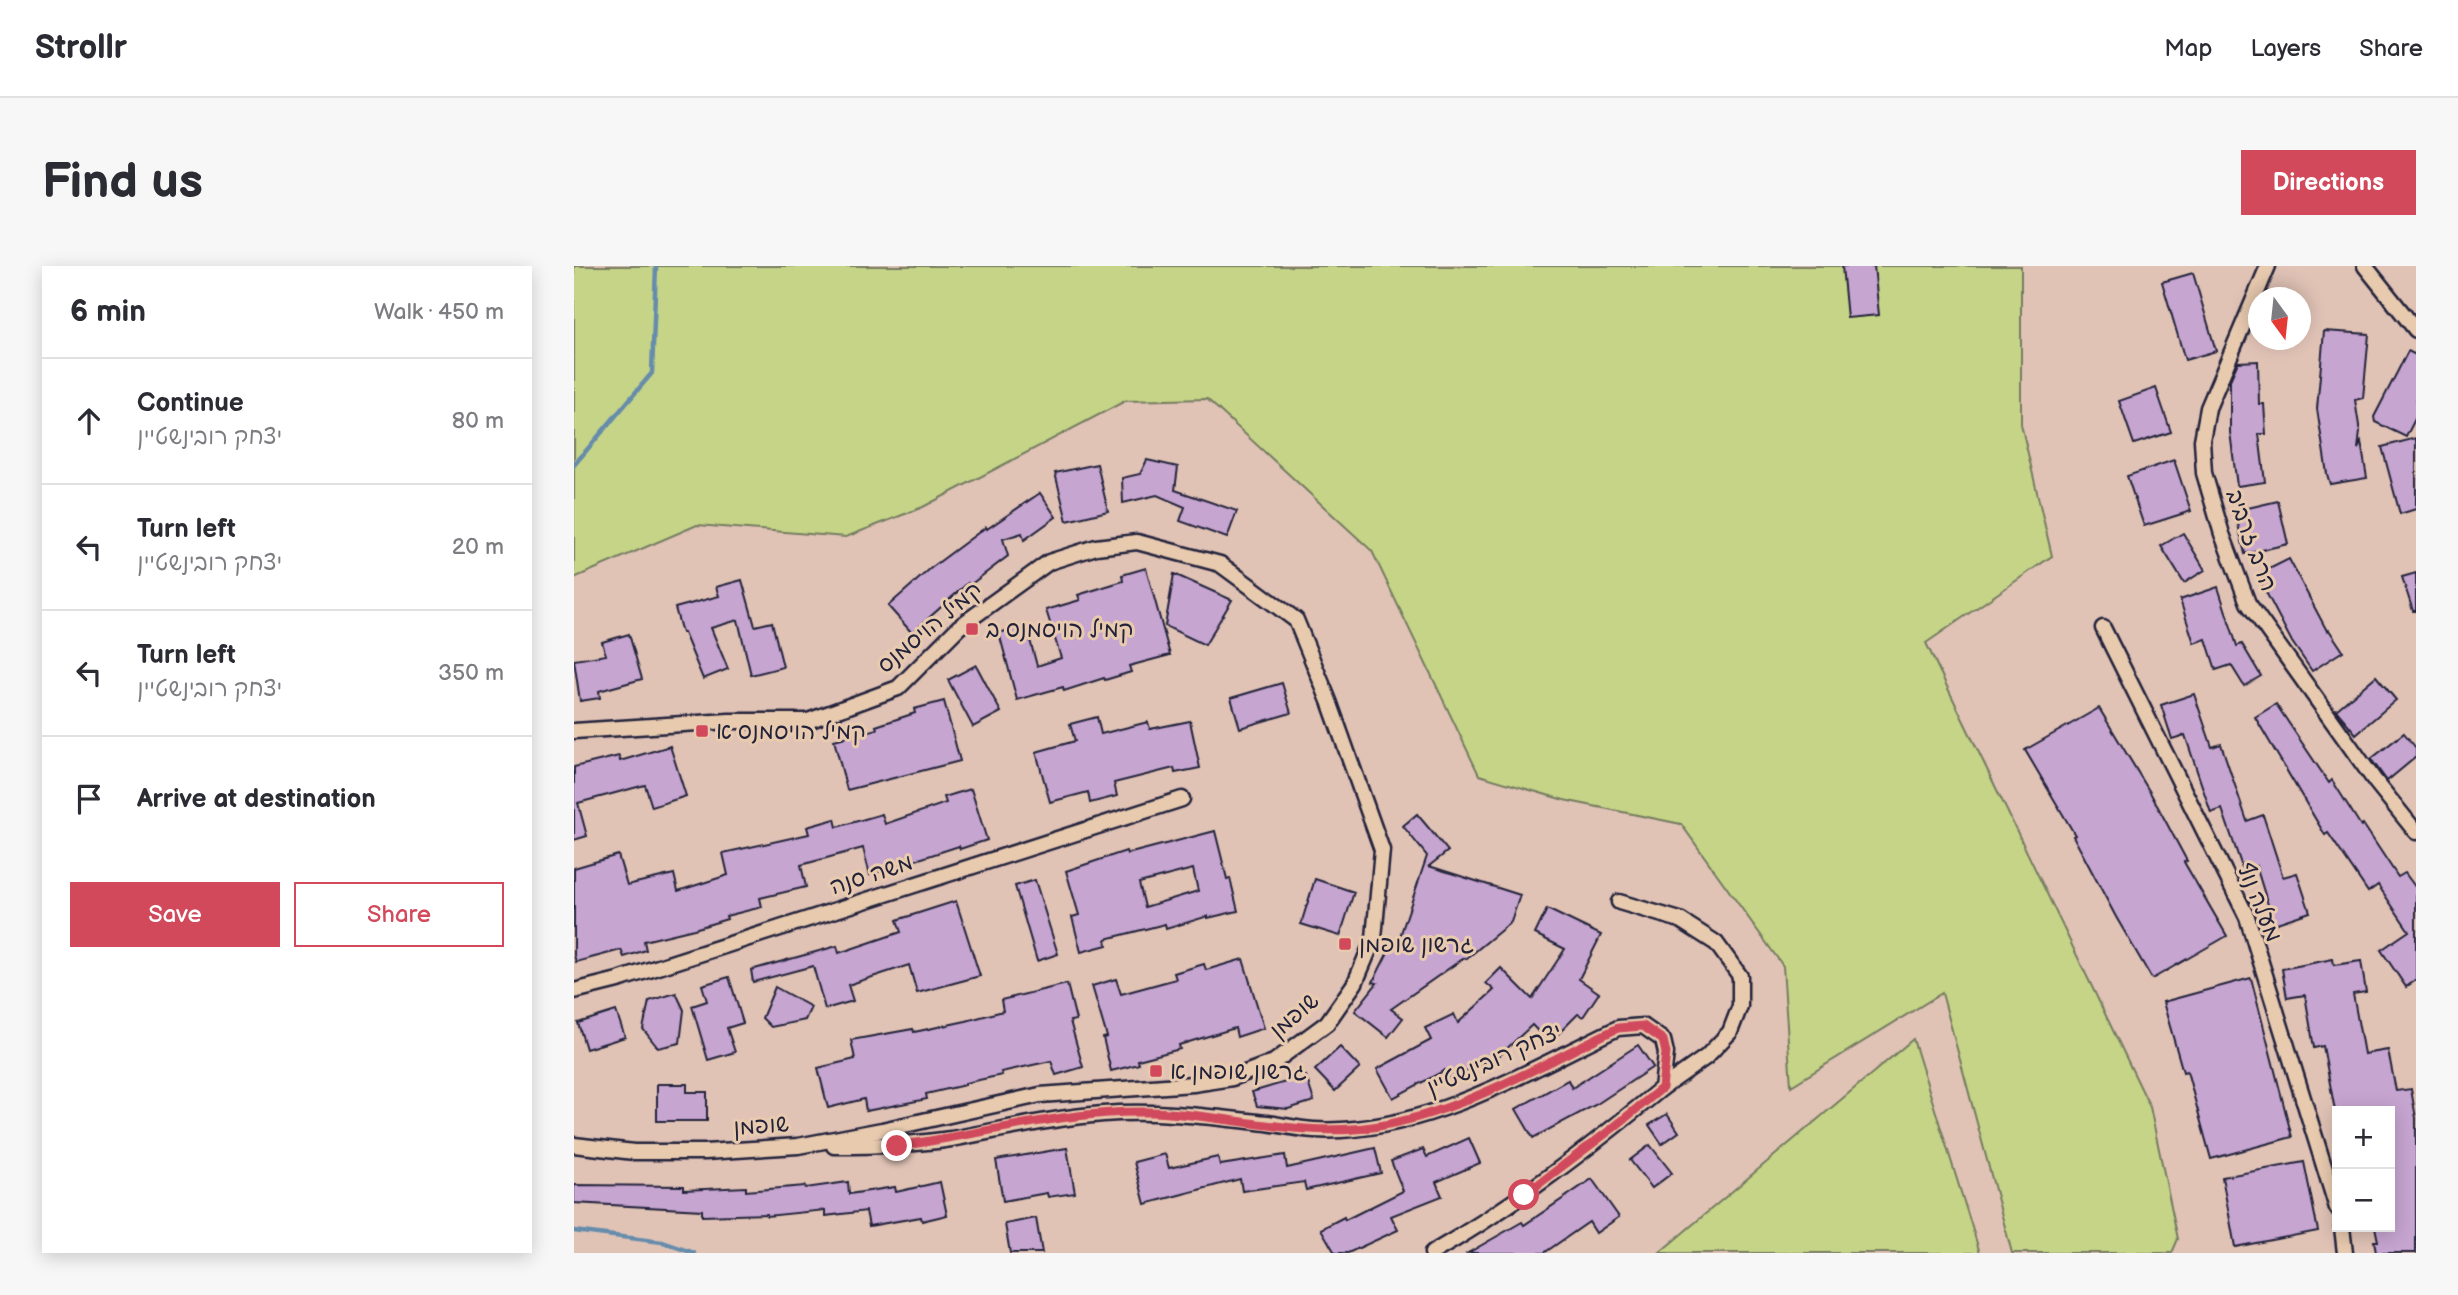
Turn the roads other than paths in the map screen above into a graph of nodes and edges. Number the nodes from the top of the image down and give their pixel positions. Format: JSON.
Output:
{"nodes":[{"id":1,"x":2268,"y":266,"type":"edge"},
{"id":2,"x":2365,"y":266,"type":"edge"},
{"id":3,"x":2416,"y":330,"type":"edge"},
{"id":4,"x":1137,"y":542,"type":"joint"},
{"id":5,"x":2103,"y":628,"type":"dead end"},
{"id":6,"x":574,"y":731,"type":"edge"},
{"id":7,"x":1182,"y":799,"type":"dead end"},
{"id":8,"x":2416,"y":832,"type":"edge"},
{"id":9,"x":1619,"y":902,"type":"dead end"},
{"id":10,"x":574,"y":990,"type":"edge"},
{"id":11,"x":1662,"y":1088,"type":"junction"},
{"id":12,"x":883,"y":1130,"type":"junction"},
{"id":13,"x":574,"y":1145,"type":"edge"},
{"id":14,"x":798,"y":1146,"type":"junction"},
{"id":15,"x":897,"y":1146,"type":"junction"},
{"id":16,"x":2332,"y":1192,"type":"edge"},
{"id":17,"x":2343,"y":1232,"type":"edge"},
{"id":18,"x":1432,"y":1253,"type":"edge"},
{"id":19,"x":2345,"y":1253,"type":"edge"}],
"edges":[{"from":1,"to":8,"type":"street","name":"הרב זרביב"},
{"from":2,"to":3,"type":"street"},
{"from":4,"to":6,"type":"street","name":"קמיל הויסמנס"},
{"from":4,"to":12,"type":"street","name":"שופמן"},
{"from":5,"to":16,"type":"street","name":"מעלה נוף"},
{"from":7,"to":10,"type":"street","name":"משה סנה"},
{"from":9,"to":11,"type":"street"},
{"from":11,"to":15,"type":"street","name":"יצחק רובינשטיין"},
{"from":11,"to":18,"type":"street"},
{"from":12,"to":14,"type":"street","name":"שופמן"},
{"from":12,"to":15,"type":"street"},
{"from":13,"to":14,"type":"street","name":"שופמן"},
{"from":14,"to":15,"type":"street","name":"יצחק רובינשטיין"},
{"from":17,"to":19,"type":"street"}]}
